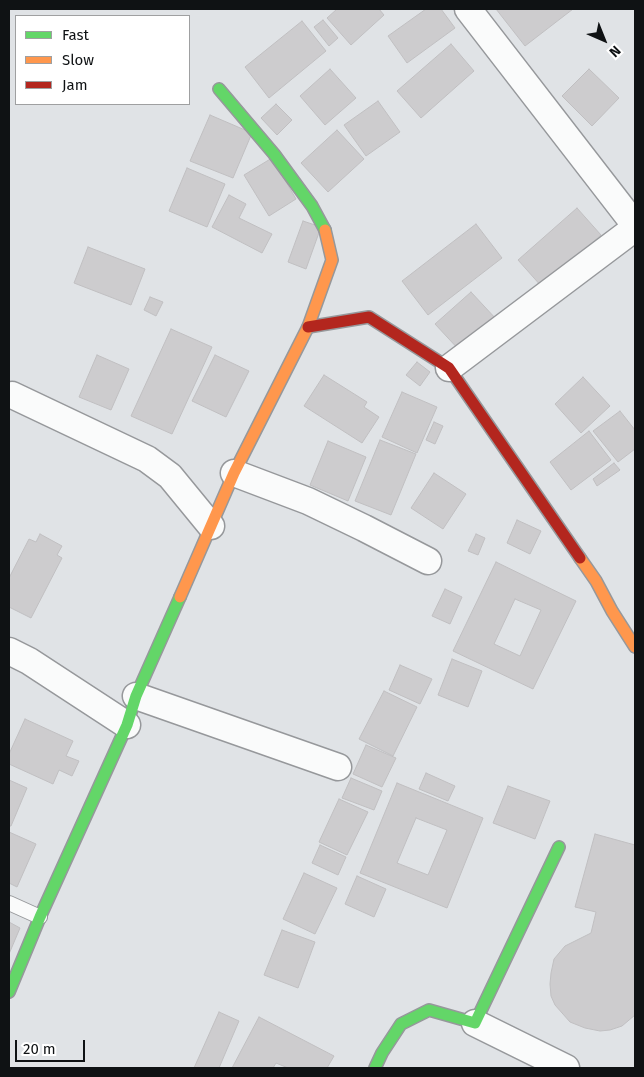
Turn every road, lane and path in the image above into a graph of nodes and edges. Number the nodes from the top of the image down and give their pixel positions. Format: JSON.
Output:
{"nodes":[{"id":1,"x":468,"y":9,"type":"edge"},
{"id":2,"x":219,"y":89,"type":"dead end"},
{"id":3,"x":635,"y":227,"type":"edge"},
{"id":4,"x":308,"y":327,"type":"junction"},
{"id":5,"x":449,"y":368,"type":"junction"},
{"id":6,"x":12,"y":395,"type":"dead end"},
{"id":7,"x":234,"y":474,"type":"junction"},
{"id":8,"x":211,"y":526,"type":"junction"},
{"id":9,"x":428,"y":561,"type":"dead end"},
{"id":10,"x":635,"y":647,"type":"edge"},
{"id":11,"x":9,"y":652,"type":"edge"},
{"id":12,"x":136,"y":696,"type":"junction"},
{"id":13,"x":127,"y":724,"type":"junction"},
{"id":14,"x":338,"y":768,"type":"dead end"},
{"id":15,"x":559,"y":847,"type":"dead end"},
{"id":16,"x":9,"y":903,"type":"edge"},
{"id":17,"x":40,"y":917,"type":"junction"},
{"id":18,"x":9,"y":992,"type":"edge"},
{"id":19,"x":474,"y":1022,"type":"junction"},
{"id":20,"x":375,"y":1068,"type":"edge"},
{"id":21,"x":566,"y":1068,"type":"edge"}],
"edges":[{"from":1,"to":3,"type":"street"},
{"from":2,"to":4,"type":"street"},
{"from":3,"to":5,"type":"street"},
{"from":4,"to":5,"type":"street"},
{"from":4,"to":7,"type":"street"},
{"from":5,"to":10,"type":"street"},
{"from":6,"to":8,"type":"street"},
{"from":7,"to":8,"type":"street"},
{"from":7,"to":9,"type":"street"},
{"from":8,"to":12,"type":"street"},
{"from":11,"to":13,"type":"street"},
{"from":12,"to":13,"type":"street"},
{"from":12,"to":14,"type":"street"},
{"from":13,"to":17,"type":"street"},
{"from":15,"to":19,"type":"street"},
{"from":16,"to":17,"type":"lane"},
{"from":17,"to":18,"type":"street"},
{"from":19,"to":20,"type":"street"},
{"from":19,"to":21,"type":"street"}]}
